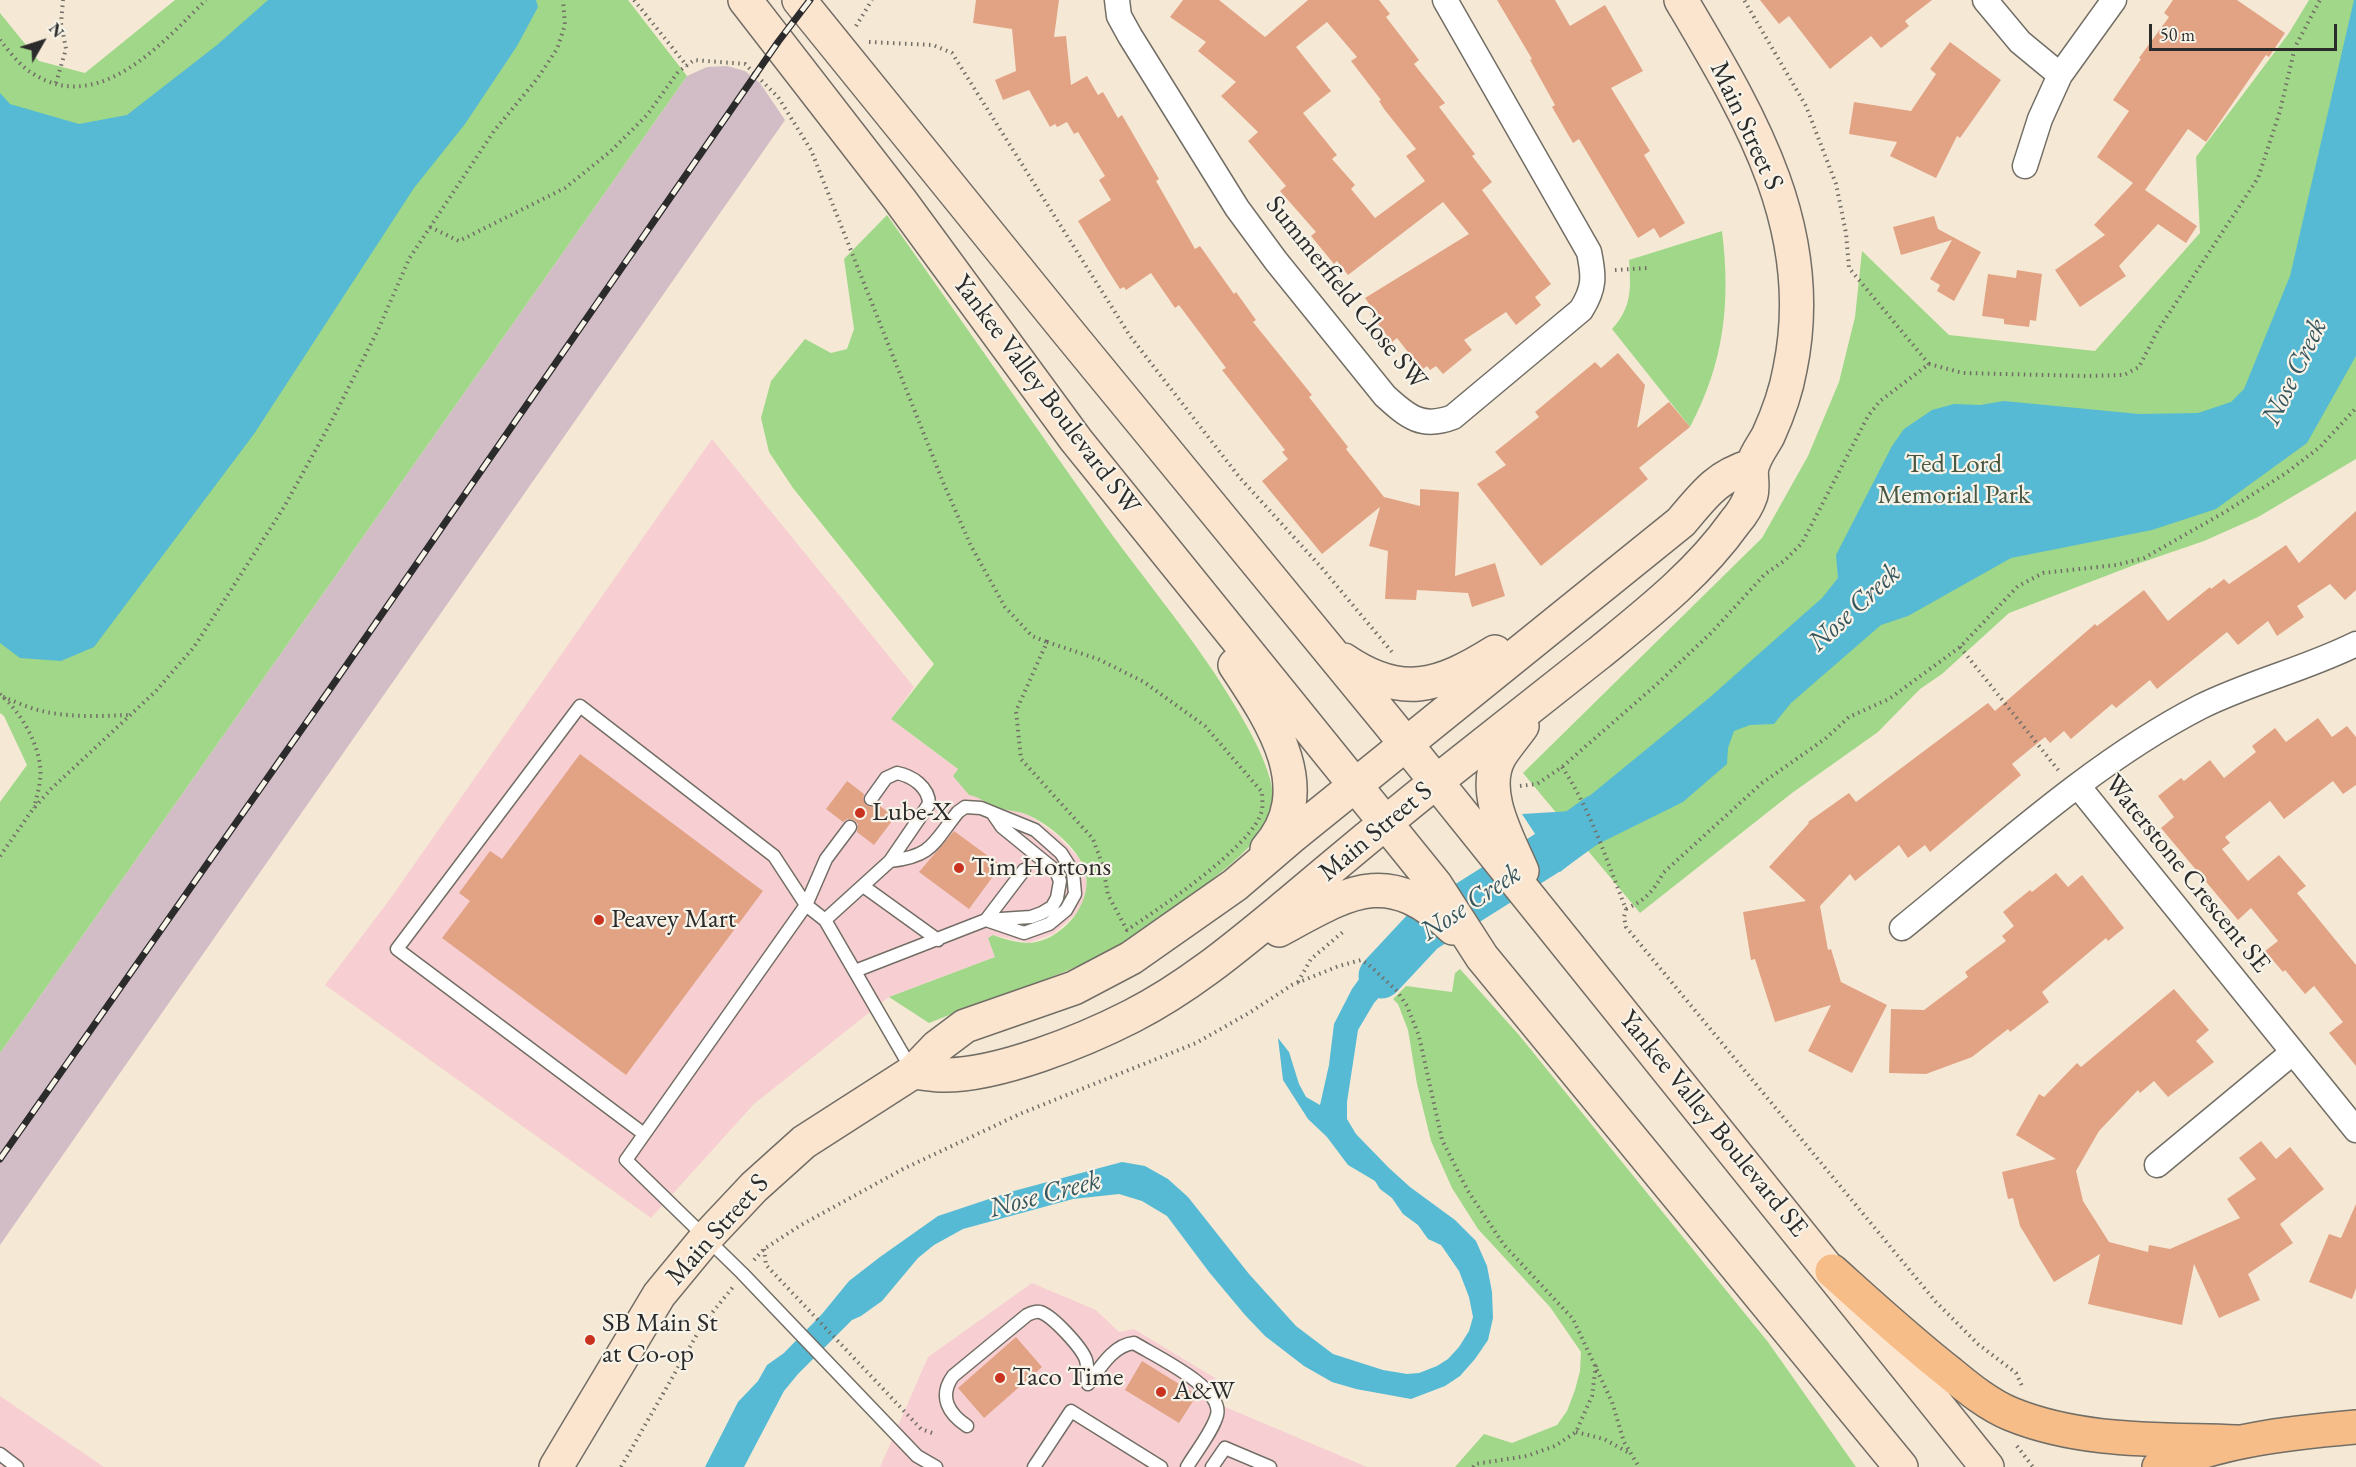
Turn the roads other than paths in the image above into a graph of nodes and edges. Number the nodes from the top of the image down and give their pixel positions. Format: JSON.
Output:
{"nodes":[{"id":1,"x":745,"y":0,"type":"edge"},
{"id":2,"x":800,"y":0,"type":"edge"},
{"id":3,"x":1117,"y":0,"type":"edge"},
{"id":4,"x":1445,"y":0,"type":"edge"},
{"id":5,"x":1681,"y":0,"type":"edge"},
{"id":6,"x":1985,"y":0,"type":"edge"},
{"id":7,"x":2114,"y":0,"type":"edge"},
{"id":8,"x":2060,"y":75,"type":"junction"},
{"id":9,"x":2025,"y":166,"type":"dead end"},
{"id":10,"x":1076,"y":440,"type":"junction"},
{"id":11,"x":1751,"y":466,"type":"junction"},
{"id":12,"x":1616,"y":574,"type":"junction"},
{"id":13,"x":2356,"y":644,"type":"edge"},
{"id":14,"x":1330,"y":651,"type":"junction"},
{"id":15,"x":1545,"y":696,"type":"junction"},
{"id":16,"x":1406,"y":744,"type":"junction"},
{"id":17,"x":1436,"y":782,"type":"junction"},
{"id":18,"x":1355,"y":785,"type":"junction"},
{"id":19,"x":2076,"y":788,"type":"junction"},
{"id":20,"x":871,"y":799,"type":"dead end"},
{"id":21,"x":993,"y":814,"type":"junction"},
{"id":22,"x":1386,"y":823,"type":"junction"},
{"id":23,"x":850,"y":827,"type":"dead end"},
{"id":24,"x":891,"y":861,"type":"junction"},
{"id":25,"x":1024,"y":870,"type":"dead end"},
{"id":26,"x":1235,"y":885,"type":"junction"},
{"id":27,"x":863,"y":886,"type":"junction"},
{"id":28,"x":806,"y":905,"type":"junction"},
{"id":29,"x":1540,"y":910,"type":"junction"},
{"id":30,"x":825,"y":920,"type":"junction"},
{"id":31,"x":986,"y":920,"type":"junction"},
{"id":32,"x":1902,"y":928,"type":"dead end"},
{"id":33,"x":938,"y":940,"type":"junction"},
{"id":34,"x":1482,"y":957,"type":"junction"},
{"id":35,"x":1219,"y":962,"type":"junction"},
{"id":36,"x":855,"y":971,"type":"junction"},
{"id":37,"x":2292,"y":1053,"type":"junction"},
{"id":38,"x":913,"y":1072,"type":"junction"},
{"id":39,"x":2356,"y":1130,"type":"edge"},
{"id":40,"x":644,"y":1134,"type":"junction"},
{"id":41,"x":2157,"y":1165,"type":"dead end"},
{"id":42,"x":706,"y":1238,"type":"junction"},
{"id":43,"x":1832,"y":1271,"type":"junction"},
{"id":44,"x":1813,"y":1359,"type":"junction"},
{"id":45,"x":967,"y":1426,"type":"dead end"},
{"id":46,"x":2356,"y":1427,"type":"edge"},
{"id":47,"x":2236,"y":1442,"type":"junction"},
{"id":48,"x":0,"y":1455,"type":"edge"},
{"id":49,"x":18,"y":1467,"type":"edge"},
{"id":50,"x":556,"y":1467,"type":"edge"},
{"id":51,"x":936,"y":1467,"type":"edge"},
{"id":52,"x":1034,"y":1467,"type":"edge"},
{"id":53,"x":1161,"y":1467,"type":"edge"},
{"id":54,"x":1186,"y":1467,"type":"edge"},
{"id":55,"x":1212,"y":1467,"type":"edge"},
{"id":56,"x":1270,"y":1467,"type":"edge"},
{"id":57,"x":1875,"y":1467,"type":"edge"},
{"id":58,"x":1901,"y":1467,"type":"edge"},
{"id":59,"x":1988,"y":1467,"type":"edge"},
{"id":60,"x":2159,"y":1467,"type":"edge"}],
"edges":[{"from":1,"to":10,"type":"main road","name":"Yankee Valley Boulevard SW"},
{"from":2,"to":14,"type":"main road","name":"Yankee Valley Boulevard SW"},
{"from":3,"to":4,"type":"street","name":"Summerfield Close SW"},
{"from":5,"to":11,"type":"main road","name":"Main Street S"},
{"from":6,"to":8,"type":"street"},
{"from":7,"to":8,"type":"street"},
{"from":8,"to":9,"type":"street"},
{"from":10,"to":18,"type":"main road","name":"Yankee Valley Boulevard SW"},
{"from":10,"to":26,"type":"main road"},
{"from":11,"to":12,"type":"main road","name":"Main Street S"},
{"from":11,"to":15,"type":"main road","name":"Main Street S"},
{"from":12,"to":14,"type":"main road"},
{"from":12,"to":16,"type":"main road","name":"Main Street S"},
{"from":13,"to":19,"type":"street","name":"Waterstone Crescent SE"},
{"from":14,"to":16,"type":"main road","name":"Yankee Valley Boulevard SW"},
{"from":15,"to":17,"type":"main road","name":"Main Street S"},
{"from":15,"to":29,"type":"main road"},
{"from":16,"to":17,"type":"main road","name":"Yankee Valley Boulevard SW"},
{"from":16,"to":18,"type":"main road","name":"Main Street S"},
{"from":17,"to":22,"type":"main road","name":"Main Street S"},
{"from":17,"to":29,"type":"main road","name":"Yankee Valley Boulevard SE"},
{"from":18,"to":22,"type":"main road","name":"Yankee Valley Boulevard SW"},
{"from":18,"to":26,"type":"main road","name":"Main Street S"},
{"from":19,"to":32,"type":"street"},
{"from":19,"to":37,"type":"street","name":"Waterstone Crescent SE"},
{"from":20,"to":24,"type":"lane"},
{"from":21,"to":24,"type":"lane"},
{"from":21,"to":31,"type":"lane"},
{"from":21,"to":31,"type":"lane"},
{"from":22,"to":34,"type":"main road"},
{"from":22,"to":35,"type":"main road","name":"Main Street S"},
{"from":23,"to":28,"type":"lane"},
{"from":24,"to":27,"type":"lane"},
{"from":25,"to":31,"type":"lane"},
{"from":26,"to":38,"type":"main road","name":"Main Street S"},
{"from":27,"to":30,"type":"lane"},
{"from":27,"to":33,"type":"lane"},
{"from":28,"to":30,"type":"lane"},
{"from":28,"to":40,"type":"lane"},
{"from":28,"to":40,"type":"lane"},
{"from":29,"to":43,"type":"main road","name":"Yankee Valley Boulevard SE"},
{"from":30,"to":36,"type":"lane"},
{"from":31,"to":33,"type":"lane"},
{"from":33,"to":36,"type":"lane"},
{"from":34,"to":35,"type":"main road"},
{"from":34,"to":44,"type":"main road"},
{"from":35,"to":38,"type":"main road","name":"Main Street S"},
{"from":36,"to":38,"type":"lane"},
{"from":37,"to":39,"type":"street","name":"Waterstone Crescent SE"},
{"from":37,"to":41,"type":"street"},
{"from":38,"to":42,"type":"main road","name":"Main Street S"},
{"from":40,"to":42,"type":"lane"},
{"from":42,"to":50,"type":"main road","name":"Main Street S"},
{"from":42,"to":51,"type":"lane"},
{"from":43,"to":47,"type":"highway"},
{"from":43,"to":59,"type":"main road","name":"Yankee Valley Boulevard SE"},
{"from":44,"to":57,"type":"main road"},
{"from":44,"to":58,"type":"main road"},
{"from":45,"to":54,"type":"lane"},
{"from":46,"to":47,"type":"highway"},
{"from":47,"to":60,"type":"highway"},
{"from":48,"to":49,"type":"lane"},
{"from":52,"to":53,"type":"lane"},
{"from":55,"to":56,"type":"lane"}]}
